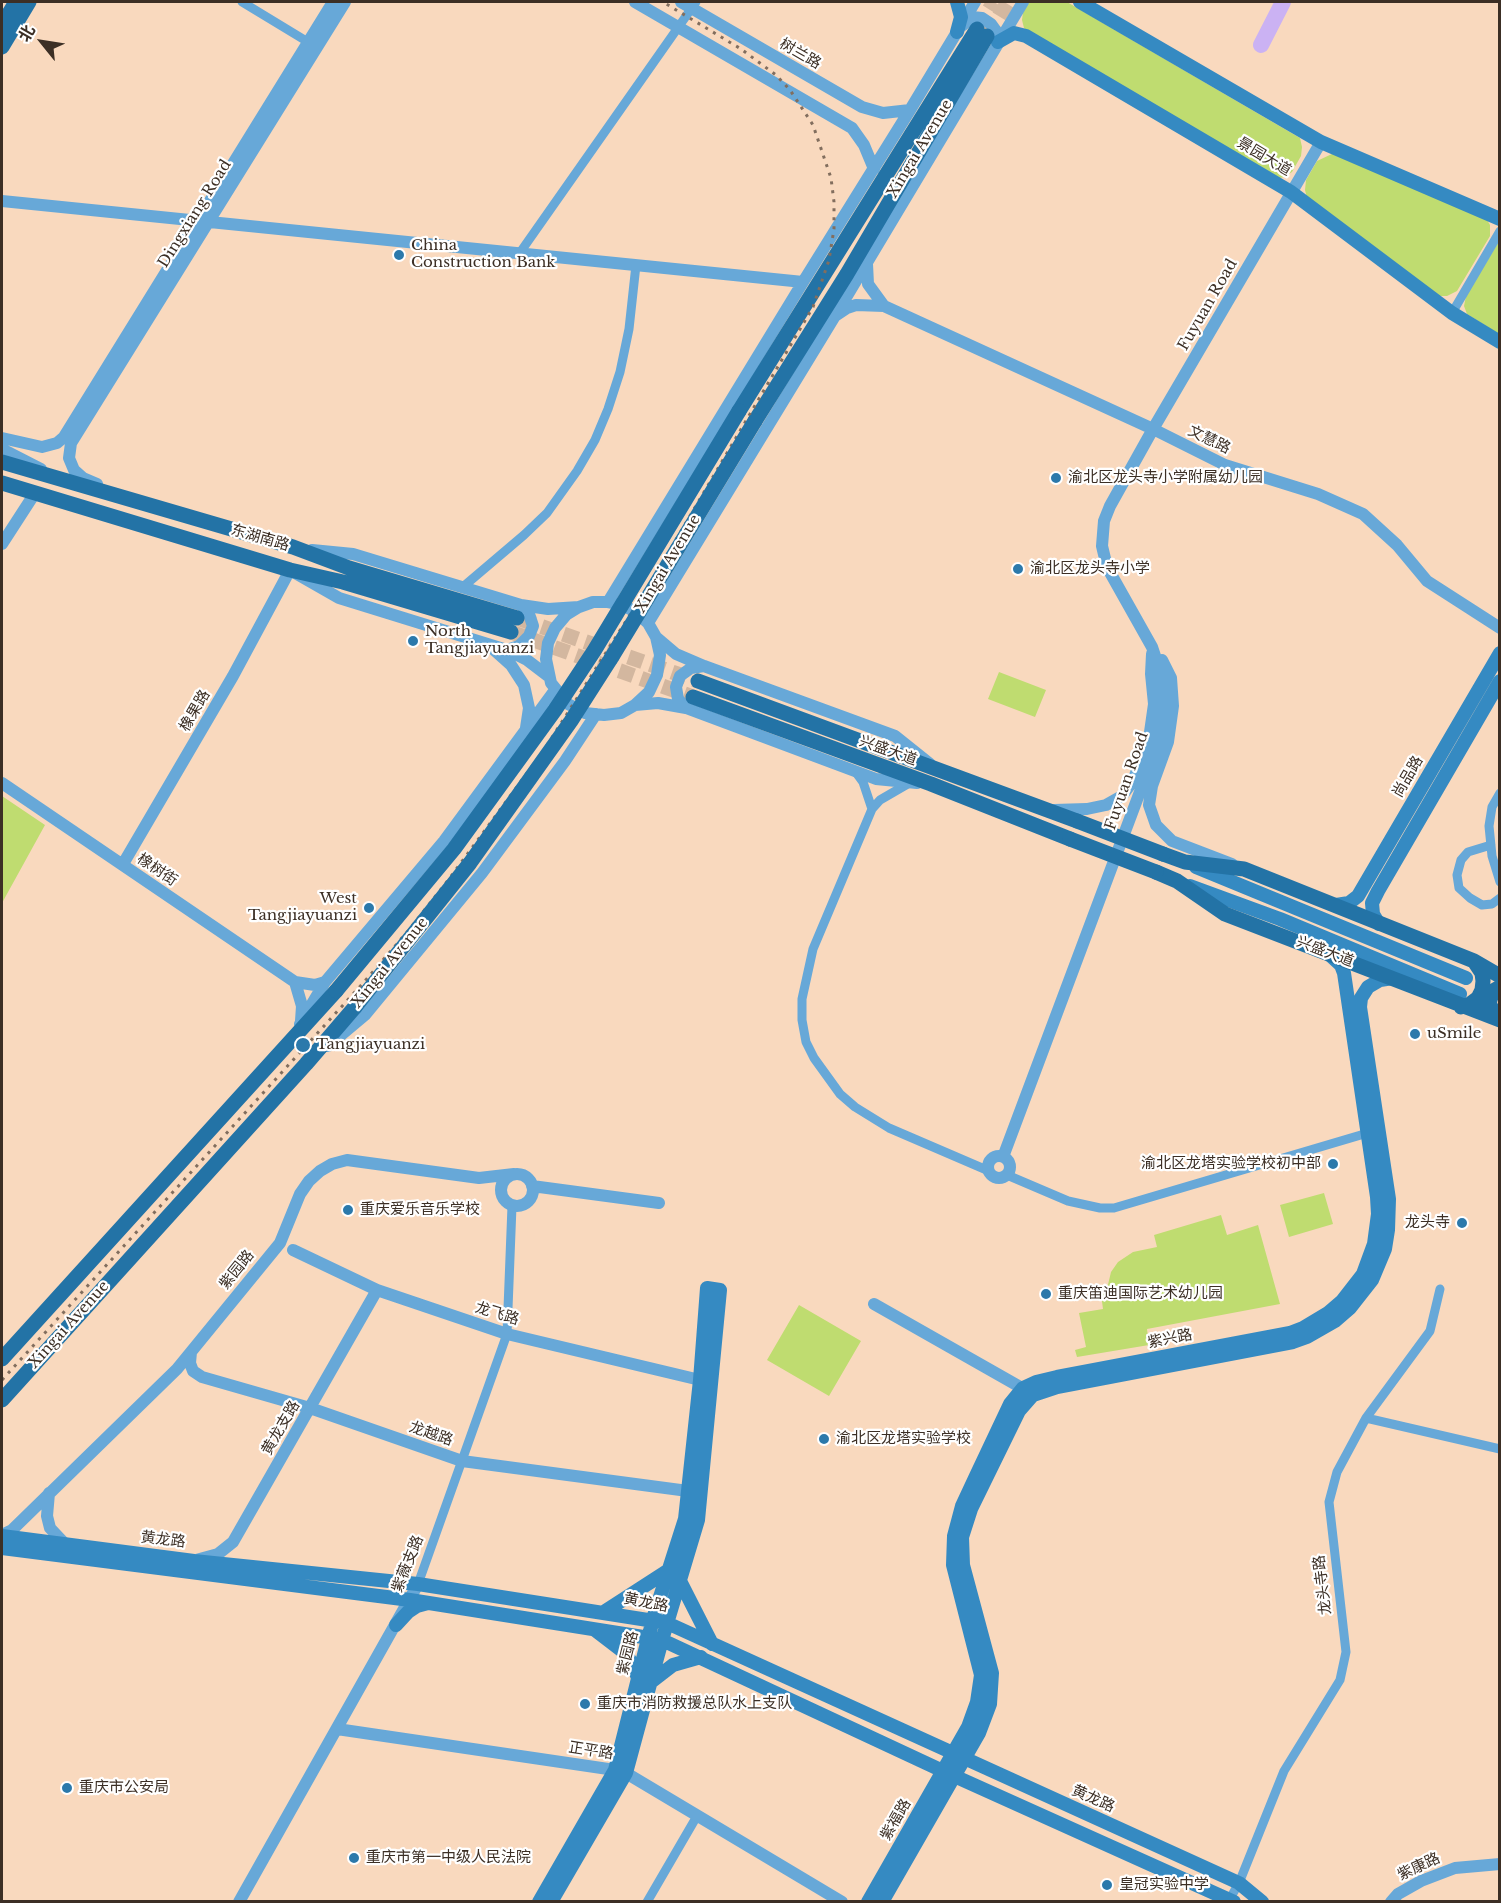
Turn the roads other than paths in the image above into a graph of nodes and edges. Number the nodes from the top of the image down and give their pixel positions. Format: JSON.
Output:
{"nodes":[{"id":1,"x":16,"y":2,"type":"edge"},
{"id":2,"x":29,"y":2,"type":"edge"},
{"id":3,"x":242,"y":2,"type":"edge"},
{"id":4,"x":333,"y":2,"type":"edge"},
{"id":5,"x":345,"y":2,"type":"edge"},
{"id":6,"x":635,"y":2,"type":"edge"},
{"id":7,"x":957,"y":2,"type":"edge"},
{"id":8,"x":975,"y":2,"type":"edge"},
{"id":9,"x":1023,"y":2,"type":"edge"},
{"id":10,"x":1080,"y":2,"type":"edge"},
{"id":11,"x":690,"y":4,"type":"edge"},
{"id":12,"x":2,"y":25,"type":"edge"},
{"id":13,"x":678,"y":27,"type":"junction"},
{"id":14,"x":957,"y":32,"type":"junction"},
{"id":15,"x":988,"y":36,"type":"junction"},
{"id":16,"x":308,"y":42,"type":"junction"},
{"id":17,"x":2,"y":47,"type":"edge"},
{"id":18,"x":910,"y":110,"type":"junction"},
{"id":19,"x":1321,"y":142,"type":"junction"},
{"id":20,"x":874,"y":170,"type":"junction"},
{"id":21,"x":1291,"y":192,"type":"junction"},
{"id":22,"x":2,"y":201,"type":"edge"},
{"id":23,"x":1500,"y":219,"type":"edge"},
{"id":24,"x":203,"y":222,"type":"junction"},
{"id":25,"x":1500,"y":231,"type":"edge"},
{"id":26,"x":519,"y":254,"type":"junction"},
{"id":27,"x":867,"y":263,"type":"junction"},
{"id":28,"x":636,"y":265,"type":"junction"},
{"id":29,"x":803,"y":282,"type":"junction"},
{"id":30,"x":884,"y":306,"type":"junction"},
{"id":31,"x":1452,"y":313,"type":"junction"},
{"id":32,"x":836,"y":316,"type":"junction"},
{"id":33,"x":1500,"y":342,"type":"edge"},
{"id":34,"x":1153,"y":429,"type":"junction"},
{"id":35,"x":2,"y":438,"type":"edge"},
{"id":36,"x":68,"y":440,"type":"junction"},
{"id":37,"x":3,"y":452,"type":"edge"},
{"id":38,"x":2,"y":484,"type":"edge"},
{"id":39,"x":35,"y":493,"type":"junction"},
{"id":40,"x":165,"y":511,"type":"junction"},
{"id":41,"x":2,"y":544,"type":"edge"},
{"id":42,"x":293,"y":547,"type":"junction"},
{"id":43,"x":639,"y":551,"type":"junction"},
{"id":44,"x":290,"y":570,"type":"junction"},
{"id":45,"x":679,"y":572,"type":"junction"},
{"id":46,"x":464,"y":586,"type":"junction"},
{"id":47,"x":608,"y":602,"type":"junction"},
{"id":48,"x":579,"y":607,"type":"junction"},
{"id":49,"x":516,"y":618,"type":"junction"},
{"id":50,"x":648,"y":623,"type":"junction"},
{"id":51,"x":1500,"y":628,"type":"edge"},
{"id":52,"x":656,"y":637,"type":"junction"},
{"id":53,"x":488,"y":644,"type":"junction"},
{"id":54,"x":1152,"y":647,"type":"junction"},
{"id":55,"x":507,"y":650,"type":"junction"},
{"id":56,"x":1500,"y":653,"type":"edge"},
{"id":57,"x":704,"y":666,"type":"junction"},
{"id":58,"x":548,"y":676,"type":"junction"},
{"id":59,"x":698,"y":681,"type":"tunnel mouth"},
{"id":60,"x":1500,"y":681,"type":"edge"},
{"id":61,"x":555,"y":690,"type":"junction"},
{"id":62,"x":689,"y":702,"type":"junction"},
{"id":63,"x":635,"y":705,"type":"junction"},
{"id":64,"x":596,"y":714,"type":"junction"},
{"id":65,"x":525,"y":732,"type":"junction"},
{"id":66,"x":565,"y":761,"type":"junction"},
{"id":67,"x":938,"y":770,"type":"junction"},
{"id":68,"x":855,"y":771,"type":"junction"},
{"id":69,"x":911,"y":782,"type":"junction"},
{"id":70,"x":2,"y":783,"type":"edge"},
{"id":71,"x":931,"y":784,"type":"junction"},
{"id":72,"x":1500,"y":793,"type":"edge"},
{"id":73,"x":872,"y":809,"type":"junction"},
{"id":74,"x":1047,"y":810,"type":"junction"},
{"id":75,"x":1491,"y":845,"type":"junction"},
{"id":76,"x":1185,"y":862,"type":"junction"},
{"id":77,"x":123,"y":864,"type":"junction"},
{"id":78,"x":1244,"y":869,"type":"junction"},
{"id":79,"x":1177,"y":881,"type":"junction"},
{"id":80,"x":1500,"y":882,"type":"edge"},
{"id":81,"x":1500,"y":898,"type":"edge"},
{"id":82,"x":1335,"y":905,"type":"junction"},
{"id":83,"x":1379,"y":924,"type":"junction"},
{"id":84,"x":1329,"y":953,"type":"junction"},
{"id":85,"x":1474,"y":961,"type":"junction"},
{"id":86,"x":1500,"y":976,"type":"edge"},
{"id":87,"x":1393,"y":978,"type":"junction"},
{"id":88,"x":1466,"y":978,"type":"dead end"},
{"id":89,"x":295,"y":982,"type":"junction"},
{"id":90,"x":330,"y":987,"type":"junction"},
{"id":91,"x":1500,"y":987,"type":"edge"},
{"id":92,"x":1460,"y":1000,"type":"junction"},
{"id":93,"x":1500,"y":1019,"type":"edge"},
{"id":94,"x":300,"y":1024,"type":"junction"},
{"id":95,"x":289,"y":1043,"type":"junction"},
{"id":96,"x":306,"y":1064,"type":"junction"},
{"id":97,"x":1374,"y":1131,"type":"junction"},
{"id":98,"x":1003,"y":1157,"type":"junction"},
{"id":99,"x":989,"y":1171,"type":"junction"},
{"id":100,"x":514,"y":1174,"type":"junction"},
{"id":101,"x":1007,"y":1175,"type":"junction"},
{"id":102,"x":479,"y":1178,"type":"junction"},
{"id":103,"x":532,"y":1186,"type":"junction"},
{"id":104,"x":502,"y":1195,"type":"junction"},
{"id":105,"x":659,"y":1203,"type":"dead end"},
{"id":106,"x":513,"y":1206,"type":"junction"},
{"id":107,"x":286,"y":1228,"type":"junction"},
{"id":108,"x":293,"y":1250,"type":"junction"},
{"id":109,"x":268,"y":1258,"type":"junction"},
{"id":110,"x":1440,"y":1289,"type":"dead end"},
{"id":111,"x":376,"y":1290,"type":"junction"},
{"id":112,"x":874,"y":1304,"type":"dead end"},
{"id":113,"x":507,"y":1334,"type":"junction"},
{"id":114,"x":191,"y":1352,"type":"junction"},
{"id":115,"x":2,"y":1359,"type":"edge"},
{"id":116,"x":700,"y":1380,"type":"junction"},
{"id":117,"x":1028,"y":1392,"type":"junction"},
{"id":118,"x":2,"y":1400,"type":"edge"},
{"id":119,"x":310,"y":1408,"type":"junction"},
{"id":120,"x":1366,"y":1418,"type":"junction"},
{"id":121,"x":1500,"y":1449,"type":"edge"},
{"id":122,"x":462,"y":1461,"type":"junction"},
{"id":123,"x":688,"y":1491,"type":"junction"},
{"id":124,"x":49,"y":1493,"type":"junction"},
{"id":125,"x":2,"y":1536,"type":"edge"},
{"id":126,"x":66,"y":1545,"type":"junction"},
{"id":127,"x":2,"y":1548,"type":"edge"},
{"id":128,"x":194,"y":1561,"type":"junction"},
{"id":129,"x":669,"y":1570,"type":"junction"},
{"id":130,"x":680,"y":1581,"type":"junction"},
{"id":131,"x":418,"y":1584,"type":"junction"},
{"id":132,"x":410,"y":1600,"type":"junction"},
{"id":133,"x":430,"y":1603,"type":"junction"},
{"id":134,"x":604,"y":1612,"type":"junction"},
{"id":135,"x":660,"y":1621,"type":"junction"},
{"id":136,"x":396,"y":1625,"type":"junction"},
{"id":137,"x":593,"y":1628,"type":"junction"},
{"id":138,"x":655,"y":1638,"type":"junction"},
{"id":139,"x":712,"y":1644,"type":"junction"},
{"id":140,"x":701,"y":1657,"type":"junction"},
{"id":141,"x":644,"y":1680,"type":"junction"},
{"id":142,"x":337,"y":1729,"type":"junction"},
{"id":143,"x":958,"y":1756,"type":"junction"},
{"id":144,"x":924,"y":1762,"type":"junction"},
{"id":145,"x":621,"y":1772,"type":"junction"},
{"id":146,"x":949,"y":1773,"type":"junction"},
{"id":147,"x":933,"y":1789,"type":"junction"},
{"id":148,"x":697,"y":1816,"type":"junction"},
{"id":149,"x":1500,"y":1864,"type":"edge"},
{"id":150,"x":1239,"y":1883,"type":"junction"},
{"id":151,"x":1230,"y":1900,"type":"edge"},
{"id":152,"x":238,"y":1902,"type":"edge"},
{"id":153,"x":539,"y":1902,"type":"edge"},
{"id":154,"x":551,"y":1902,"type":"edge"},
{"id":155,"x":647,"y":1902,"type":"edge"},
{"id":156,"x":842,"y":1902,"type":"edge"},
{"id":157,"x":868,"y":1902,"type":"edge"},
{"id":158,"x":882,"y":1902,"type":"edge"},
{"id":159,"x":1262,"y":1902,"type":"edge"},
{"id":160,"x":1391,"y":1902,"type":"edge"}],
"edges":[{"from":1,"to":12,"type":"main road"},
{"from":2,"to":17,"type":"main road"},
{"from":3,"to":16,"type":"street"},
{"from":4,"to":16,"type":"street","name":"Dingxiang Road"},
{"from":5,"to":24,"type":"street","name":"Dingxiang Road"},
{"from":6,"to":13,"type":"street"},
{"from":7,"to":14,"type":"main road"},
{"from":8,"to":14,"type":"street","name":"Xingai Avenue"},
{"from":9,"to":15,"type":"street","name":"Xingai Avenue"},
{"from":10,"to":19,"type":"main road"},
{"from":11,"to":13,"type":"street"},
{"from":11,"to":18,"type":"street","name":"树兰路"},
{"from":13,"to":20,"type":"street"},
{"from":13,"to":26,"type":"street"},
{"from":14,"to":15,"type":"street"},
{"from":14,"to":18,"type":"street","name":"Xingai Avenue"},
{"from":15,"to":21,"type":"main road","name":"景园大道"},
{"from":15,"to":27,"type":"street","name":"Xingai Avenue"},
{"from":15,"to":90,"type":"main road","name":"Xingai Avenue","bridge":true},
{"from":15,"to":96,"type":"main road","name":"Xingai Avenue","bridge":true},
{"from":16,"to":24,"type":"street","name":"Dingxiang Road"},
{"from":18,"to":20,"type":"street","name":"Xingai Avenue"},
{"from":19,"to":21,"type":"street","name":"Fuyuan Road"},
{"from":19,"to":23,"type":"main road"},
{"from":20,"to":29,"type":"street","name":"Xingai Avenue"},
{"from":21,"to":31,"type":"main road","name":"景园大道"},
{"from":21,"to":34,"type":"street","name":"Fuyuan Road"},
{"from":22,"to":24,"type":"street"},
{"from":24,"to":26,"type":"street"},
{"from":24,"to":36,"type":"street","name":"Dingxiang Road"},
{"from":25,"to":31,"type":"street"},
{"from":26,"to":28,"type":"street"},
{"from":27,"to":30,"type":"street"},
{"from":27,"to":32,"type":"street","name":"Xingai Avenue"},
{"from":28,"to":29,"type":"street"},
{"from":28,"to":46,"type":"street"},
{"from":29,"to":43,"type":"street","name":"Xingai Avenue"},
{"from":30,"to":32,"type":"street"},
{"from":30,"to":34,"type":"street","name":"文慧路"},
{"from":31,"to":33,"type":"main road","name":"景园大道"},
{"from":32,"to":45,"type":"street","name":"Xingai Avenue"},
{"from":34,"to":51,"type":"street","name":"文慧路"},
{"from":34,"to":54,"type":"street","name":"Fuyuan Road"},
{"from":35,"to":36,"type":"street"},
{"from":36,"to":40,"type":"street"},
{"from":37,"to":40,"type":"main road","name":"东湖南路"},
{"from":38,"to":39,"type":"main road","name":"东湖南路"},
{"from":39,"to":41,"type":"street"},
{"from":39,"to":44,"type":"main road","name":"东湖南路"},
{"from":40,"to":42,"type":"main road","name":"东湖南路"},
{"from":42,"to":46,"type":"street"},
{"from":42,"to":49,"type":"main road","name":"东湖南路"},
{"from":43,"to":45,"type":"street"},
{"from":43,"to":47,"type":"street","name":"Xingai Avenue"},
{"from":44,"to":49,"type":"main road","name":"东湖南路"},
{"from":44,"to":53,"type":"street"},
{"from":44,"to":77,"type":"street","name":"橡果路"},
{"from":45,"to":50,"type":"street","name":"Xingai Avenue"},
{"from":46,"to":49,"type":"street"},
{"from":47,"to":48,"type":"street"},
{"from":47,"to":50,"type":"street"},
{"from":48,"to":49,"type":"street"},
{"from":48,"to":58,"type":"street"},
{"from":49,"to":55,"type":"street"},
{"from":50,"to":52,"type":"street"},
{"from":52,"to":57,"type":"street"},
{"from":52,"to":63,"type":"street"},
{"from":53,"to":55,"type":"street"},
{"from":53,"to":65,"type":"street"},
{"from":54,"to":74,"type":"street"},
{"from":54,"to":78,"type":"street"},
{"from":54,"to":98,"type":"street","name":"Fuyuan Road"},
{"from":55,"to":58,"type":"street"},
{"from":56,"to":82,"type":"main road","name":"尚品路"},
{"from":57,"to":62,"type":"street"},
{"from":57,"to":67,"type":"street"},
{"from":58,"to":61,"type":"street"},
{"from":59,"to":67,"type":"main road","name":"兴盛大道"},
{"from":60,"to":83,"type":"main road","name":"尚品路"},
{"from":61,"to":64,"type":"street"},
{"from":61,"to":65,"type":"street","name":"Xingai Avenue"},
{"from":62,"to":63,"type":"street"},
{"from":62,"to":68,"type":"street"},
{"from":62,"to":71,"type":"main road","name":"兴盛大道"},
{"from":63,"to":64,"type":"street"},
{"from":64,"to":66,"type":"street","name":"Xingai Avenue"},
{"from":65,"to":66,"type":"street"},
{"from":65,"to":90,"type":"street","name":"Xingai Avenue"},
{"from":66,"to":96,"type":"street","name":"Xingai Avenue"},
{"from":67,"to":74,"type":"main road","name":"兴盛大道"},
{"from":68,"to":69,"type":"street"},
{"from":68,"to":73,"type":"street"},
{"from":69,"to":71,"type":"street"},
{"from":69,"to":73,"type":"street"},
{"from":70,"to":77,"type":"street","name":"橡树街"},
{"from":71,"to":79,"type":"main road","name":"兴盛大道","bridge":true},
{"from":72,"to":75,"type":"street"},
{"from":73,"to":99,"type":"street"},
{"from":74,"to":76,"type":"main road","name":"兴盛大道","bridge":true},
{"from":75,"to":80,"type":"street"},
{"from":75,"to":81,"type":"street"},
{"from":76,"to":78,"type":"main road"},
{"from":76,"to":88,"type":"main road"},
{"from":77,"to":89,"type":"street","name":"橡树街"},
{"from":78,"to":82,"type":"main road"},
{"from":79,"to":84,"type":"main road","name":"兴盛大道"},
{"from":79,"to":92,"type":"main road"},
{"from":82,"to":83,"type":"main road"},
{"from":83,"to":85,"type":"main road"},
{"from":84,"to":87,"type":"main road","name":"兴盛大道"},
{"from":84,"to":97,"type":"main road","name":"紫兴路"},
{"from":85,"to":86,"type":"main road"},
{"from":85,"to":92,"type":"main road"},
{"from":87,"to":92,"type":"main road","name":"兴盛大道"},
{"from":87,"to":97,"type":"main road","name":"紫兴路"},
{"from":89,"to":90,"type":"street"},
{"from":89,"to":94,"type":"street"},
{"from":90,"to":94,"type":"street","name":"Xingai Avenue"},
{"from":90,"to":95,"type":"main road","name":"Xingai Avenue"},
{"from":91,"to":93,"type":"main road"},
{"from":92,"to":93,"type":"main road","name":"兴盛大道"},
{"from":94,"to":95,"type":"street","name":"Xingai Avenue"},
{"from":95,"to":115,"type":"main road","name":"Xingai Avenue"},
{"from":96,"to":118,"type":"main road","name":"Xingai Avenue"},
{"from":97,"to":101,"type":"street"},
{"from":97,"to":117,"type":"main road","name":"紫兴路"},
{"from":98,"to":99,"type":"street","name":"Fuyuan Road"},
{"from":98,"to":101,"type":"street"},
{"from":99,"to":101,"type":"street"},
{"from":100,"to":102,"type":"street"},
{"from":100,"to":103,"type":"street"},
{"from":100,"to":104,"type":"street"},
{"from":102,"to":104,"type":"street"},
{"from":102,"to":107,"type":"street","name":"紫园路"},
{"from":103,"to":105,"type":"street"},
{"from":103,"to":106,"type":"street"},
{"from":104,"to":106,"type":"street"},
{"from":106,"to":113,"type":"street","name":"紫薇支路"},
{"from":107,"to":108,"type":"street"},
{"from":107,"to":109,"type":"street","name":"紫园路"},
{"from":108,"to":109,"type":"street"},
{"from":108,"to":111,"type":"street","name":"龙飞路"},
{"from":109,"to":114,"type":"street","name":"紫园路"},
{"from":110,"to":120,"type":"street","name":"龙头寺路"},
{"from":111,"to":113,"type":"street","name":"龙飞路"},
{"from":111,"to":119,"type":"street","name":"黄龙支路"},
{"from":112,"to":117,"type":"street"},
{"from":113,"to":116,"type":"street","name":"龙飞路"},
{"from":113,"to":122,"type":"street","name":"紫薇支路"},
{"from":114,"to":119,"type":"street","name":"龙越路"},
{"from":114,"to":124,"type":"street","name":"紫园路"},
{"from":116,"to":123,"type":"main road","name":"紫园路"},
{"from":116,"to":130,"type":"main road","name":"紫园路"},
{"from":117,"to":143,"type":"main road"},
{"from":119,"to":122,"type":"street","name":"龙越路"},
{"from":119,"to":128,"type":"street","name":"黄龙支路"},
{"from":120,"to":121,"type":"street"},
{"from":120,"to":150,"type":"street","name":"龙头寺路"},
{"from":122,"to":123,"type":"street","name":"龙越路"},
{"from":122,"to":131,"type":"street","name":"紫薇支路"},
{"from":123,"to":129,"type":"main road","name":"紫园路"},
{"from":124,"to":125,"type":"street","name":"紫园路"},
{"from":124,"to":126,"type":"street"},
{"from":125,"to":126,"type":"main road","name":"黄龙路"},
{"from":126,"to":128,"type":"main road","name":"黄龙路"},
{"from":127,"to":132,"type":"main road","name":"黄龙路"},
{"from":128,"to":131,"type":"main road","name":"黄龙路"},
{"from":129,"to":134,"type":"main road"},
{"from":129,"to":135,"type":"main road","name":"紫园路"},
{"from":130,"to":135,"type":"main road","name":"紫园路"},
{"from":130,"to":139,"type":"main road"},
{"from":131,"to":132,"type":"street","name":"紫薇支路"},
{"from":131,"to":134,"type":"main road","name":"黄龙路"},
{"from":132,"to":133,"type":"main road","name":"黄龙路"},
{"from":132,"to":136,"type":"street","name":"紫薇支路"},
{"from":133,"to":136,"type":"main road"},
{"from":133,"to":137,"type":"main road","name":"黄龙路"},
{"from":134,"to":135,"type":"main road","name":"黄龙路"},
{"from":135,"to":138,"type":"main road","name":"紫园路"},
{"from":135,"to":139,"type":"main road","name":"黄龙路"},
{"from":136,"to":142,"type":"street","name":"紫薇支路"},
{"from":137,"to":138,"type":"main road","name":"黄龙路"},
{"from":137,"to":141,"type":"main road"},
{"from":138,"to":140,"type":"main road","name":"黄龙路"},
{"from":138,"to":141,"type":"main road","name":"紫园路"},
{"from":139,"to":143,"type":"main road","name":"黄龙路"},
{"from":140,"to":141,"type":"main road"},
{"from":140,"to":144,"type":"main road","name":"黄龙路"},
{"from":141,"to":145,"type":"main road","name":"紫园路"},
{"from":142,"to":145,"type":"street","name":"正平路"},
{"from":142,"to":152,"type":"street","name":"紫薇支路"},
{"from":143,"to":146,"type":"main road","name":"紫福路"},
{"from":143,"to":150,"type":"main road","name":"黄龙路"},
{"from":144,"to":146,"type":"main road","name":"黄龙路"},
{"from":144,"to":147,"type":"main road"},
{"from":145,"to":148,"type":"street","name":"正平路"},
{"from":145,"to":153,"type":"main road","name":"紫园路"},
{"from":145,"to":154,"type":"main road","name":"紫园路"},
{"from":146,"to":147,"type":"main road","name":"紫福路"},
{"from":146,"to":151,"type":"main road","name":"黄龙路"},
{"from":146,"to":158,"type":"main road","name":"紫福路"},
{"from":147,"to":157,"type":"main road","name":"紫福路"},
{"from":148,"to":155,"type":"street"},
{"from":148,"to":156,"type":"street","name":"正平路"},
{"from":149,"to":160,"type":"street","name":"紫康路"},
{"from":150,"to":151,"type":"street","name":"龙头寺路"},
{"from":150,"to":159,"type":"main road","name":"黄龙路"}]}
